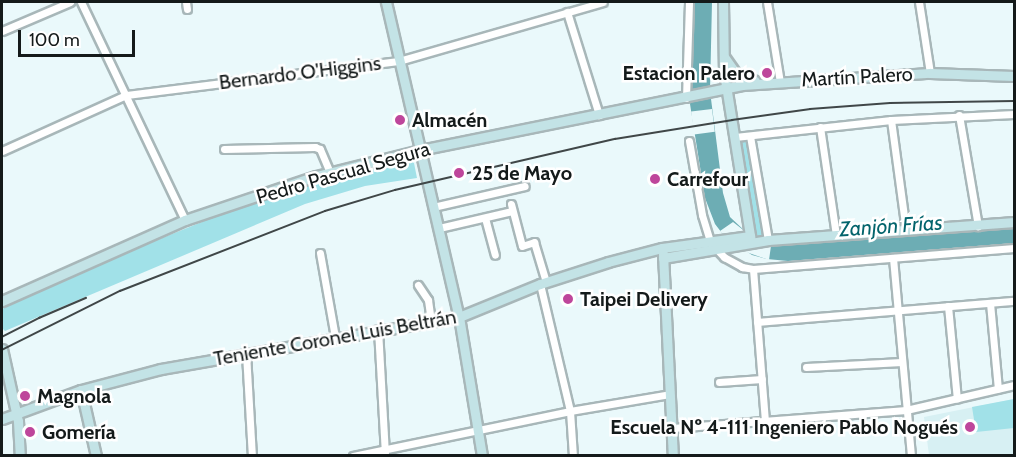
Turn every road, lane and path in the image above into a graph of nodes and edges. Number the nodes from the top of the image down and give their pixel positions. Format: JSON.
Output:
{"nodes":[{"id":1,"x":70,"y":2,"type":"edge"},
{"id":2,"x":81,"y":2,"type":"edge"},
{"id":3,"x":386,"y":2,"type":"edge"},
{"id":4,"x":603,"y":2,"type":"edge"},
{"id":5,"x":689,"y":2,"type":"edge"},
{"id":6,"x":723,"y":2,"type":"edge"},
{"id":7,"x":767,"y":2,"type":"edge"},
{"id":8,"x":919,"y":2,"type":"edge"},
{"id":9,"x":567,"y":12,"type":"junction"},
{"id":10,"x":2,"y":31,"type":"edge"},
{"id":11,"x":723,"y":54,"type":"junction"},
{"id":12,"x":399,"y":61,"type":"junction"},
{"id":13,"x":930,"y":73,"type":"junction"},
{"id":14,"x":1014,"y":76,"type":"edge"},
{"id":15,"x":780,"y":82,"type":"junction"},
{"id":16,"x":763,"y":83,"type":"junction"},
{"id":17,"x":726,"y":87,"type":"junction"},
{"id":18,"x":700,"y":94,"type":"joint"},
{"id":19,"x":126,"y":95,"type":"junction"},
{"id":20,"x":688,"y":97,"type":"junction"},
{"id":21,"x":1014,"y":114,"type":"edge"},
{"id":22,"x":599,"y":115,"type":"junction"},
{"id":23,"x":959,"y":115,"type":"junction"},
{"id":24,"x":891,"y":120,"type":"junction"},
{"id":25,"x":820,"y":127,"type":"junction"},
{"id":26,"x":750,"y":136,"type":"junction"},
{"id":27,"x":735,"y":138,"type":"junction"},
{"id":28,"x":689,"y":141,"type":"dead end"},
{"id":29,"x":224,"y":149,"type":"dead end"},
{"id":30,"x":420,"y":150,"type":"junction"},
{"id":31,"x":2,"y":152,"type":"edge"},
{"id":32,"x":330,"y":172,"type":"junction"},
{"id":33,"x":525,"y":186,"type":"dead end"},
{"id":34,"x":433,"y":207,"type":"junction"},
{"id":35,"x":485,"y":218,"type":"junction"},
{"id":36,"x":185,"y":220,"type":"junction"},
{"id":37,"x":1014,"y":222,"type":"edge"},
{"id":38,"x":978,"y":226,"type":"junction"},
{"id":39,"x":439,"y":228,"type":"junction"},
{"id":40,"x":906,"y":231,"type":"junction"},
{"id":41,"x":836,"y":235,"type":"junction"},
{"id":42,"x":751,"y":240,"type":"junction"},
{"id":43,"x":768,"y":240,"type":"junction"},
{"id":44,"x":712,"y":245,"type":"junction"},
{"id":45,"x":1014,"y":248,"type":"edge"},
{"id":46,"x":663,"y":252,"type":"junction"},
{"id":47,"x":320,"y":253,"type":"dead end"},
{"id":48,"x":495,"y":255,"type":"dead end"},
{"id":49,"x":893,"y":258,"type":"junction"},
{"id":50,"x":753,"y":269,"type":"junction"},
{"id":51,"x":543,"y":283,"type":"junction"},
{"id":52,"x":418,"y":285,"type":"dead end"},
{"id":53,"x":2,"y":301,"type":"edge"},
{"id":54,"x":1014,"y":301,"type":"edge"},
{"id":55,"x":990,"y":303,"type":"junction"},
{"id":56,"x":948,"y":306,"type":"junction"},
{"id":57,"x":898,"y":311,"type":"junction"},
{"id":58,"x":459,"y":317,"type":"junction"},
{"id":59,"x":431,"y":322,"type":"junction"},
{"id":60,"x":757,"y":322,"type":"junction"},
{"id":61,"x":378,"y":329,"type":"junction"},
{"id":62,"x":335,"y":337,"type":"junction"},
{"id":63,"x":2,"y":350,"type":"edge"},
{"id":64,"x":246,"y":353,"type":"junction"},
{"id":65,"x":902,"y":362,"type":"junction"},
{"id":66,"x":806,"y":367,"type":"dead end"},
{"id":67,"x":762,"y":379,"type":"junction"},
{"id":68,"x":719,"y":382,"type":"dead end"},
{"id":69,"x":1014,"y":386,"type":"edge"},
{"id":70,"x":998,"y":389,"type":"junction"},
{"id":71,"x":81,"y":390,"type":"junction"},
{"id":72,"x":670,"y":394,"type":"junction"},
{"id":73,"x":957,"y":399,"type":"junction"},
{"id":74,"x":906,"y":410,"type":"junction"},
{"id":75,"x":570,"y":411,"type":"junction"},
{"id":76,"x":16,"y":412,"type":"junction"},
{"id":77,"x":2,"y":420,"type":"edge"},
{"id":78,"x":765,"y":421,"type":"junction"},
{"id":79,"x":478,"y":429,"type":"junction"},
{"id":80,"x":672,"y":429,"type":"junction"},
{"id":81,"x":385,"y":452,"type":"edge"},
{"id":82,"x":20,"y":456,"type":"edge"},
{"id":83,"x":96,"y":456,"type":"edge"},
{"id":84,"x":252,"y":456,"type":"edge"},
{"id":85,"x":353,"y":456,"type":"edge"},
{"id":86,"x":482,"y":456,"type":"edge"},
{"id":87,"x":573,"y":456,"type":"edge"},
{"id":88,"x":673,"y":456,"type":"edge"},
{"id":89,"x":911,"y":456,"type":"edge"}],
"edges":[{"from":1,"to":10,"type":"street"},
{"from":2,"to":19,"type":"street"},
{"from":3,"to":12,"type":"main road"},
{"from":4,"to":9,"type":"street","name":"Bernardo O'Higgins"},
{"from":5,"to":20,"type":"street"},
{"from":6,"to":11,"type":"main road"},
{"from":7,"to":15,"type":"street"},
{"from":8,"to":13,"type":"street"},
{"from":9,"to":12,"type":"street","name":"Bernardo O'Higgins"},
{"from":9,"to":22,"type":"street"},
{"from":11,"to":16,"type":"main road"},
{"from":11,"to":17,"type":"main road"},
{"from":12,"to":19,"type":"street","name":"Bernardo O'Higgins"},
{"from":12,"to":30,"type":"main road"},
{"from":13,"to":14,"type":"main road","name":"Martín Palero"},
{"from":13,"to":15,"type":"main road","name":"Martín Palero"},
{"from":15,"to":16,"type":"main road","name":"Martín Palero"},
{"from":16,"to":17,"type":"main road","name":"Martín Palero"},
{"from":17,"to":18,"type":"main road","name":"Martín Palero"},
{"from":17,"to":27,"type":"main road"},
{"from":18,"to":20,"type":"main road","name":"Pedro Pascual Segura"},
{"from":19,"to":31,"type":"street","name":"Bernardo O'Higgins"},
{"from":19,"to":36,"type":"street"},
{"from":20,"to":22,"type":"main road","name":"Pedro Pascual Segura"},
{"from":21,"to":23,"type":"street"},
{"from":22,"to":30,"type":"main road","name":"Pedro Pascual Segura"},
{"from":23,"to":24,"type":"street"},
{"from":23,"to":38,"type":"street"},
{"from":24,"to":25,"type":"street"},
{"from":24,"to":40,"type":"street"},
{"from":25,"to":26,"type":"street"},
{"from":25,"to":41,"type":"street"},
{"from":26,"to":27,"type":"street"},
{"from":26,"to":43,"type":"street"},
{"from":27,"to":42,"type":"main road"},
{"from":28,"to":44,"type":"street"},
{"from":29,"to":32,"type":"street"},
{"from":30,"to":32,"type":"main road","name":"Pedro Pascual Segura"},
{"from":30,"to":34,"type":"main road"},
{"from":32,"to":36,"type":"main road","name":"Pedro Pascual Segura"},
{"from":33,"to":34,"type":"street"},
{"from":34,"to":39,"type":"main road"},
{"from":35,"to":39,"type":"street"},
{"from":35,"to":48,"type":"street"},
{"from":35,"to":51,"type":"street"},
{"from":36,"to":53,"type":"main road","name":"Pedro Pascual Segura"},
{"from":37,"to":38,"type":"main road"},
{"from":38,"to":40,"type":"main road"},
{"from":39,"to":58,"type":"main road"},
{"from":40,"to":41,"type":"main road"},
{"from":41,"to":43,"type":"main road"},
{"from":42,"to":43,"type":"main road"},
{"from":42,"to":44,"type":"main road"},
{"from":42,"to":44,"type":"main road"},
{"from":44,"to":46,"type":"main road","name":"Teniente Coronel Luis Beltrán"},
{"from":44,"to":50,"type":"street"},
{"from":45,"to":49,"type":"street"},
{"from":46,"to":51,"type":"main road","name":"Teniente Coronel Luis Beltrán"},
{"from":46,"to":72,"type":"main road"},
{"from":47,"to":62,"type":"street"},
{"from":49,"to":50,"type":"street"},
{"from":49,"to":57,"type":"street"},
{"from":50,"to":60,"type":"street"},
{"from":51,"to":58,"type":"main road","name":"Teniente Coronel Luis Beltrán"},
{"from":51,"to":75,"type":"street"},
{"from":52,"to":59,"type":"street"},
{"from":54,"to":55,"type":"street"},
{"from":55,"to":56,"type":"street"},
{"from":55,"to":70,"type":"street"},
{"from":56,"to":57,"type":"street"},
{"from":56,"to":73,"type":"street"},
{"from":57,"to":60,"type":"street"},
{"from":57,"to":65,"type":"street"},
{"from":58,"to":59,"type":"main road","name":"Teniente Coronel Luis Beltrán"},
{"from":58,"to":79,"type":"main road"},
{"from":59,"to":61,"type":"main road","name":"Teniente Coronel Luis Beltrán"},
{"from":60,"to":67,"type":"street"},
{"from":61,"to":62,"type":"main road","name":"Teniente Coronel Luis Beltrán"},
{"from":61,"to":81,"type":"street"},
{"from":62,"to":64,"type":"main road","name":"Teniente Coronel Luis Beltrán"},
{"from":63,"to":76,"type":"main road"},
{"from":64,"to":71,"type":"main road","name":"Teniente Coronel Luis Beltrán"},
{"from":64,"to":84,"type":"street"},
{"from":65,"to":66,"type":"street"},
{"from":65,"to":74,"type":"street"},
{"from":67,"to":68,"type":"street"},
{"from":67,"to":78,"type":"street"},
{"from":69,"to":70,"type":"street"},
{"from":70,"to":73,"type":"street"},
{"from":71,"to":76,"type":"main road","name":"Teniente Coronel Luis Beltrán"},
{"from":71,"to":83,"type":"main road"},
{"from":72,"to":75,"type":"street"},
{"from":72,"to":80,"type":"main road"},
{"from":73,"to":74,"type":"street"},
{"from":74,"to":78,"type":"street"},
{"from":74,"to":89,"type":"street"},
{"from":75,"to":79,"type":"street"},
{"from":75,"to":87,"type":"street"},
{"from":76,"to":77,"type":"main road","name":"Teniente Coronel Luis Beltrán"},
{"from":76,"to":82,"type":"main road"},
{"from":78,"to":80,"type":"street"},
{"from":79,"to":81,"type":"street"},
{"from":79,"to":86,"type":"main road"},
{"from":80,"to":88,"type":"main road"},
{"from":81,"to":85,"type":"street"}]}
